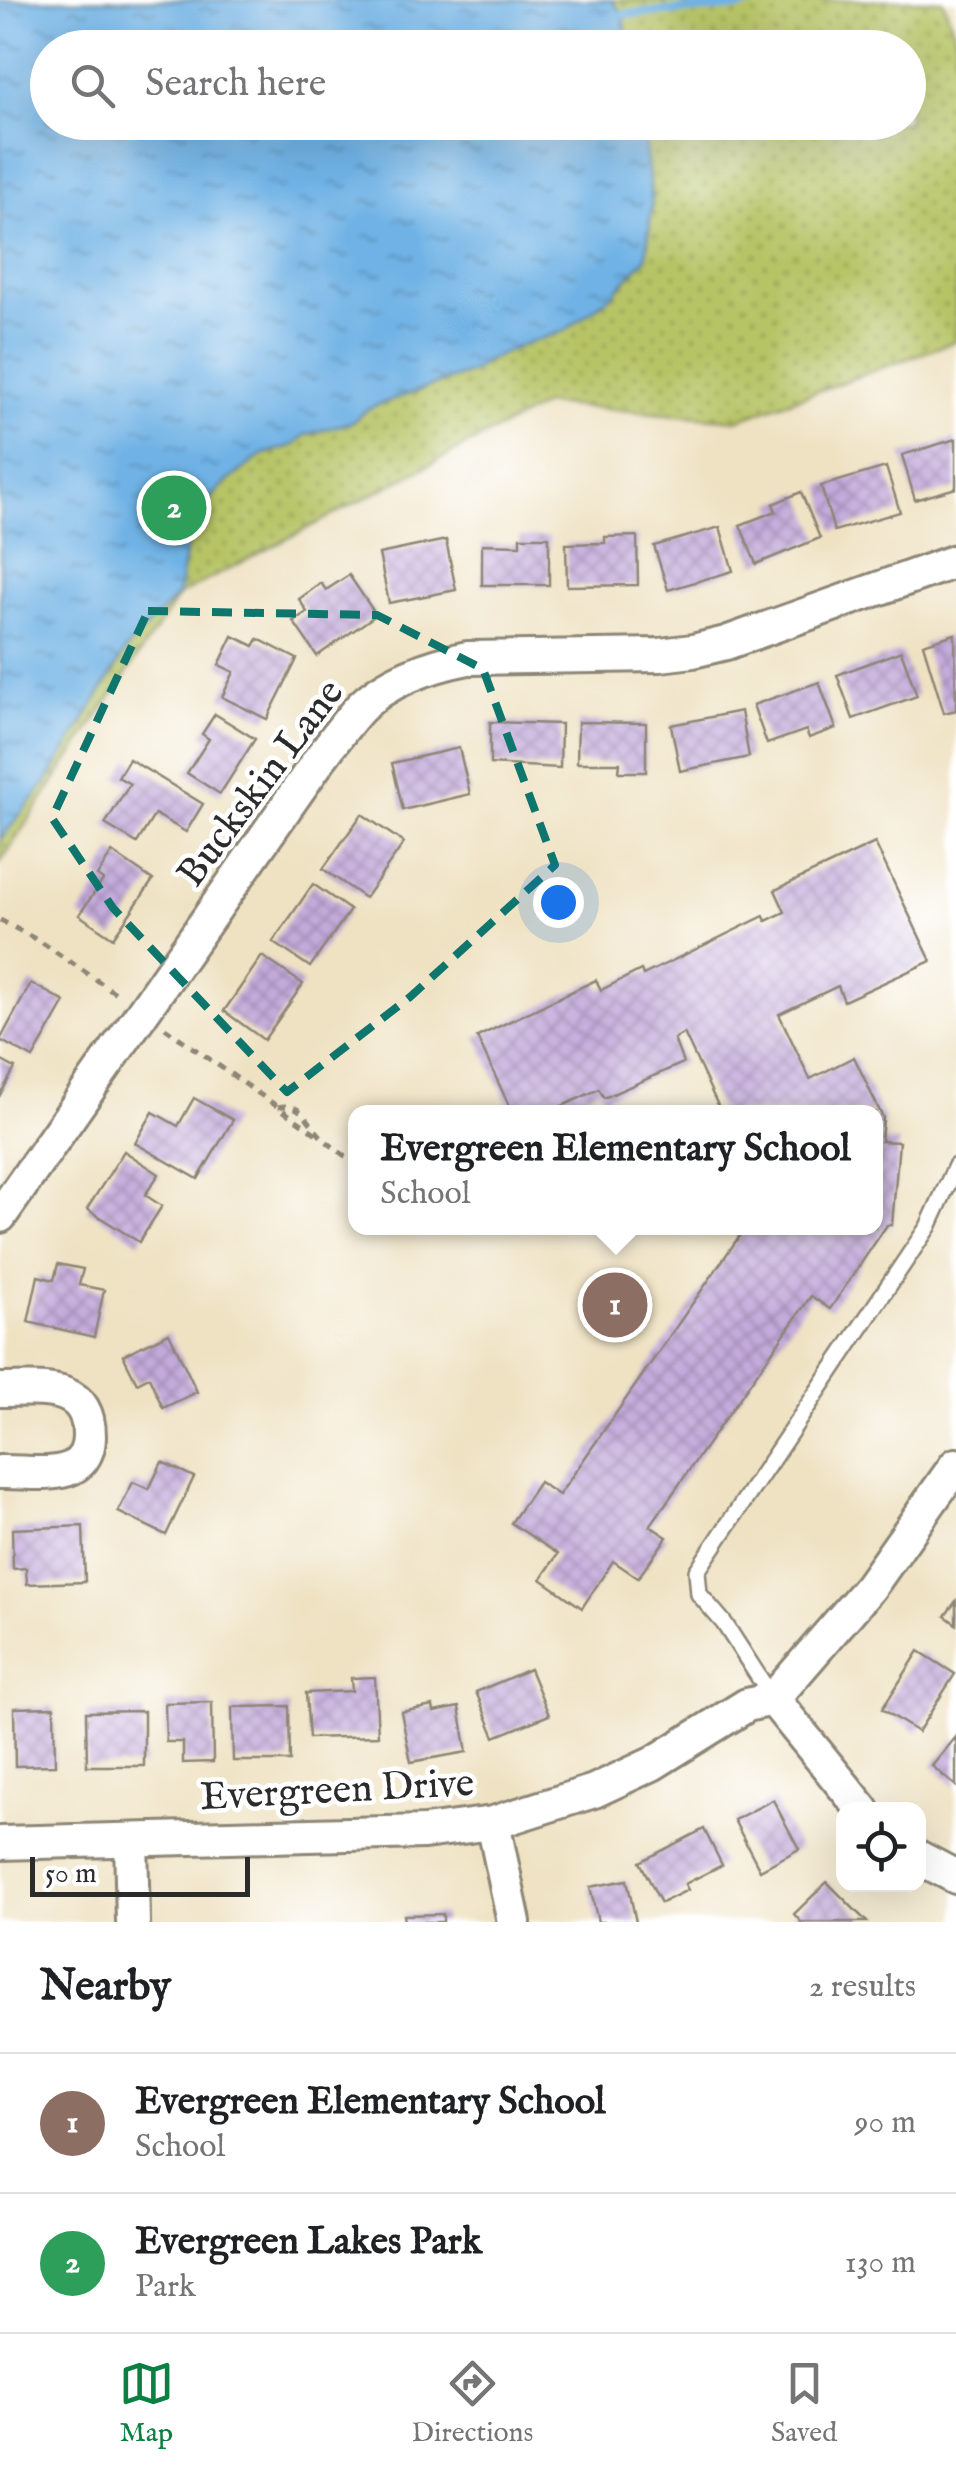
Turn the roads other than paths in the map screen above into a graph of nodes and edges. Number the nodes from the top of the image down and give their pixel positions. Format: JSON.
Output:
{"nodes":[{"id":1,"x":956,"y":561,"type":"edge"},
{"id":2,"x":956,"y":1166,"type":"edge"},
{"id":3,"x":0,"y":1216,"type":"edge"},
{"id":4,"x":0,"y":1390,"type":"edge"},
{"id":5,"x":956,"y":1465,"type":"edge"},
{"id":6,"x":0,"y":1472,"type":"edge"},
{"id":7,"x":773,"y":1698,"type":"junction"},
{"id":8,"x":857,"y":1802,"type":"edge"},
{"id":9,"x":493,"y":1823,"type":"junction"},
{"id":10,"x":131,"y":1841,"type":"junction"},
{"id":11,"x":0,"y":1843,"type":"edge"},
{"id":12,"x":926,"y":1861,"type":"edge"},
{"id":13,"x":956,"y":1877,"type":"edge"},
{"id":14,"x":133,"y":1922,"type":"edge"},
{"id":15,"x":514,"y":1922,"type":"edge"}],
"edges":[{"from":1,"to":3,"type":"street","name":"Buckskin Lane"},
{"from":2,"to":7,"type":"lane"},
{"from":4,"to":6,"type":"street"},
{"from":5,"to":7,"type":"street","name":"Evergreen Drive"},
{"from":7,"to":8,"type":"street"},
{"from":7,"to":9,"type":"street","name":"Evergreen Drive"},
{"from":9,"to":10,"type":"street","name":"Evergreen Drive"},
{"from":9,"to":15,"type":"street"},
{"from":10,"to":11,"type":"street","name":"Evergreen Drive"},
{"from":10,"to":14,"type":"street"},
{"from":12,"to":13,"type":"street"}]}
